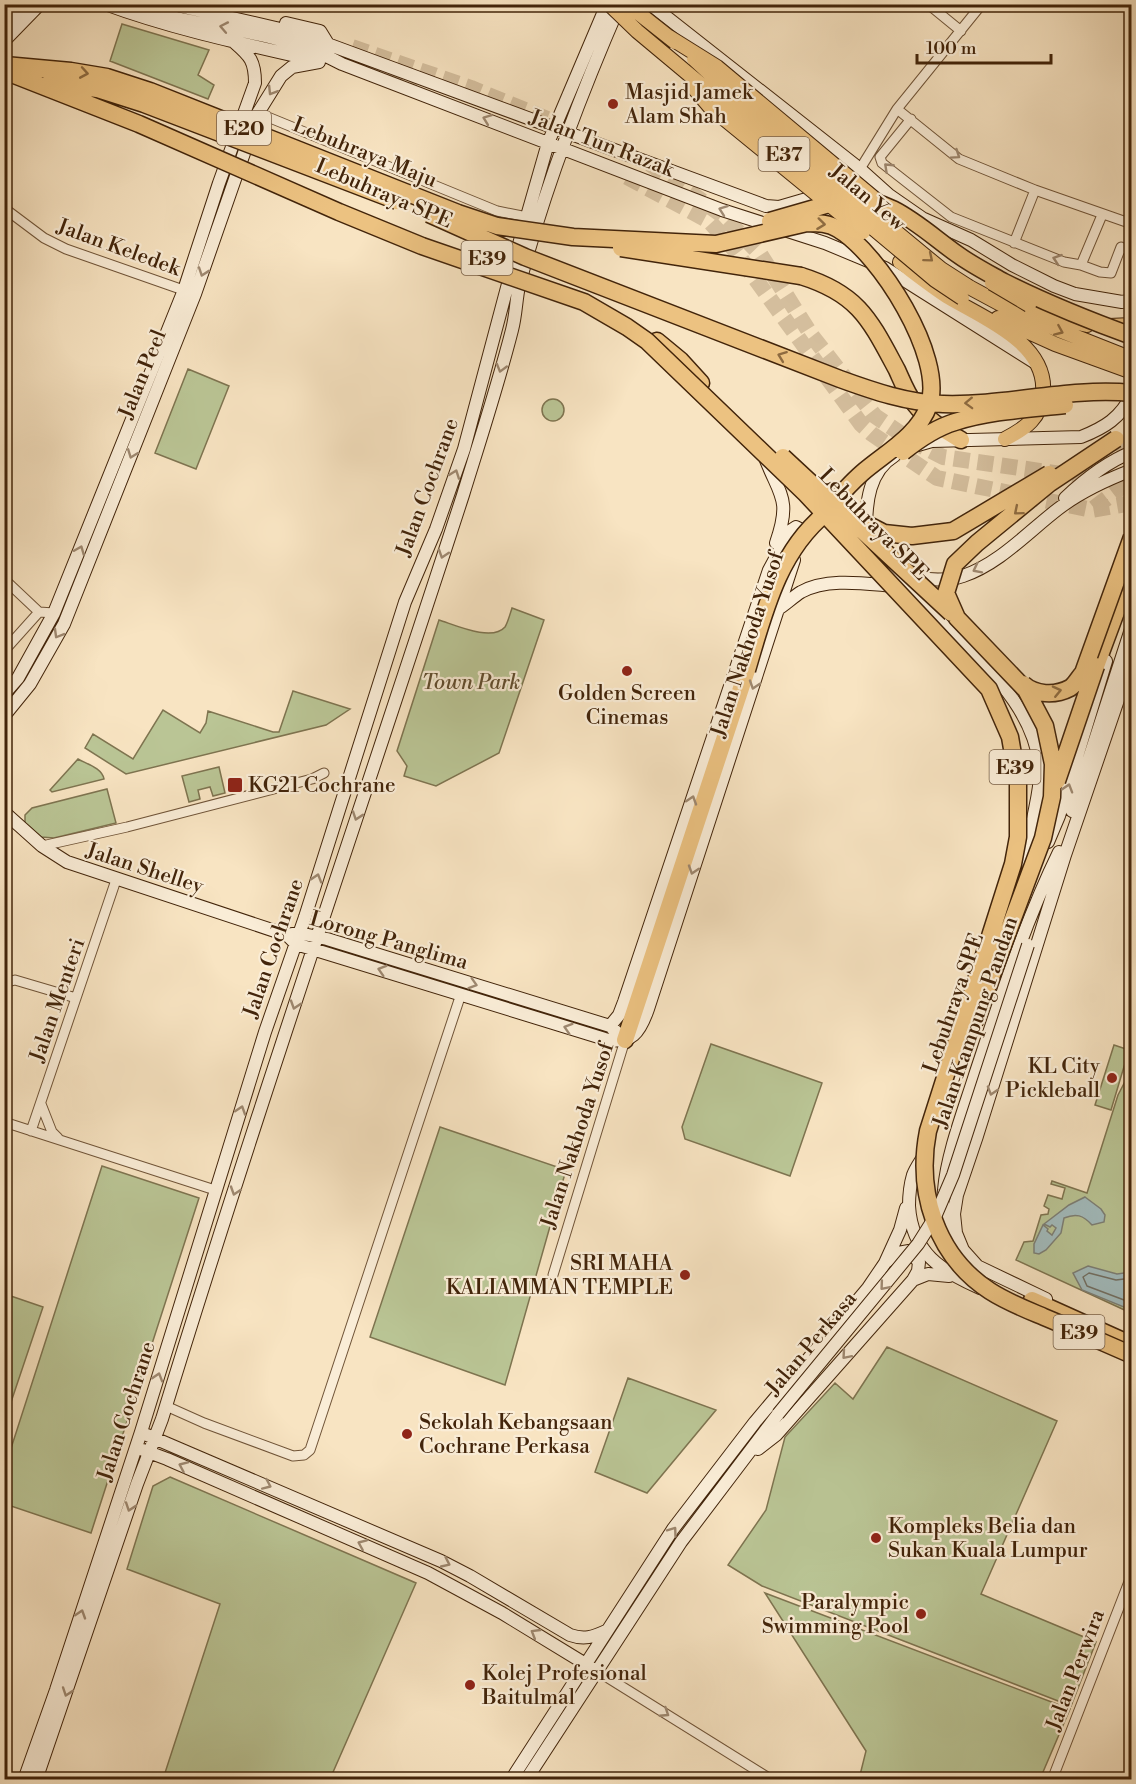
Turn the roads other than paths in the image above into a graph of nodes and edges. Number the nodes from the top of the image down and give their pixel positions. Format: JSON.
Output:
{"nodes":[{"id":1,"x":9,"y":4,"type":"edge"},
{"id":2,"x":23,"y":4,"type":"edge"},
{"id":3,"x":40,"y":4,"type":"edge"},
{"id":4,"x":105,"y":4,"type":"edge"},
{"id":5,"x":132,"y":4,"type":"edge"},
{"id":6,"x":170,"y":4,"type":"edge"},
{"id":7,"x":209,"y":4,"type":"edge"},
{"id":8,"x":620,"y":4,"type":"edge"},
{"id":9,"x":627,"y":4,"type":"edge"},
{"id":10,"x":650,"y":4,"type":"edge"},
{"id":11,"x":928,"y":4,"type":"edge"},
{"id":12,"x":982,"y":4,"type":"edge"},
{"id":13,"x":604,"y":6,"type":"edge"},
{"id":14,"x":666,"y":9,"type":"edge"},
{"id":15,"x":5,"y":20,"type":"edge"},
{"id":16,"x":637,"y":31,"type":"junction"},
{"id":17,"x":961,"y":31,"type":"junction"},
{"id":18,"x":669,"y":37,"type":"junction"},
{"id":19,"x":4,"y":41,"type":"edge"},
{"id":20,"x":235,"y":43,"type":"junction"},
{"id":21,"x":323,"y":50,"type":"junction"},
{"id":22,"x":4,"y":64,"type":"edge"},
{"id":23,"x":4,"y":71,"type":"edge"},
{"id":24,"x":4,"y":78,"type":"edge"},
{"id":25,"x":897,"y":109,"type":"junction"},
{"id":26,"x":258,"y":113,"type":"junction"},
{"id":27,"x":910,"y":119,"type":"junction"},
{"id":28,"x":555,"y":128,"type":"junction"},
{"id":29,"x":568,"y":132,"type":"junction"},
{"id":30,"x":548,"y":143,"type":"junction"},
{"id":31,"x":561,"y":148,"type":"junction"},
{"id":32,"x":860,"y":168,"type":"junction"},
{"id":33,"x":873,"y":181,"type":"junction"},
{"id":34,"x":219,"y":183,"type":"junction"},
{"id":35,"x":849,"y":184,"type":"junction"},
{"id":36,"x":232,"y":188,"type":"junction"},
{"id":37,"x":1035,"y":190,"type":"junction"},
{"id":38,"x":4,"y":208,"type":"edge"},
{"id":39,"x":1102,"y":215,"type":"junction"},
{"id":40,"x":527,"y":217,"type":"junction"},
{"id":41,"x":924,"y":219,"type":"junction"},
{"id":42,"x":1131,"y":224,"type":"edge"},
{"id":43,"x":573,"y":237,"type":"junction"},
{"id":44,"x":681,"y":241,"type":"junction"},
{"id":45,"x":1014,"y":243,"type":"junction"},
{"id":46,"x":1131,"y":252,"type":"edge"},
{"id":47,"x":525,"y":257,"type":"junction"},
{"id":48,"x":1081,"y":265,"type":"junction"},
{"id":49,"x":189,"y":292,"type":"junction"},
{"id":50,"x":1075,"y":294,"type":"junction"},
{"id":51,"x":1131,"y":300,"type":"edge"},
{"id":52,"x":1085,"y":312,"type":"junction"},
{"id":53,"x":1131,"y":325,"type":"edge"},
{"id":54,"x":1117,"y":326,"type":"junction"},
{"id":55,"x":1131,"y":336,"type":"edge"},
{"id":56,"x":1131,"y":359,"type":"edge"},
{"id":57,"x":1038,"y":364,"type":"junction"},
{"id":58,"x":1131,"y":372,"type":"edge"},
{"id":59,"x":1131,"y":394,"type":"edge"},
{"id":60,"x":1131,"y":399,"type":"edge"},
{"id":61,"x":752,"y":429,"type":"junction"},
{"id":62,"x":1124,"y":437,"type":"edge"},
{"id":63,"x":1005,"y":440,"type":"junction"},
{"id":64,"x":962,"y":441,"type":"junction"},
{"id":65,"x":760,"y":446,"type":"junction"},
{"id":66,"x":1127,"y":454,"type":"edge"},
{"id":67,"x":1131,"y":470,"type":"edge"},
{"id":68,"x":804,"y":491,"type":"junction"},
{"id":69,"x":818,"y":520,"type":"junction"},
{"id":70,"x":1024,"y":536,"type":"junction"},
{"id":71,"x":1131,"y":537,"type":"edge"},
{"id":72,"x":883,"y":564,"type":"junction"},
{"id":73,"x":1131,"y":569,"type":"edge"},
{"id":74,"x":769,"y":570,"type":"junction"},
{"id":75,"x":1131,"y":578,"type":"edge"},
{"id":76,"x":4,"y":579,"type":"edge"},
{"id":77,"x":906,"y":586,"type":"junction"},
{"id":78,"x":778,"y":609,"type":"junction"},
{"id":79,"x":39,"y":612,"type":"junction"},
{"id":80,"x":54,"y":613,"type":"junction"},
{"id":81,"x":1131,"y":626,"type":"edge"},
{"id":82,"x":745,"y":646,"type":"junction"},
{"id":83,"x":4,"y":651,"type":"edge"},
{"id":84,"x":765,"y":652,"type":"junction"},
{"id":85,"x":1131,"y":659,"type":"edge"},
{"id":86,"x":4,"y":694,"type":"edge"},
{"id":87,"x":4,"y":716,"type":"edge"},
{"id":88,"x":324,"y":773,"type":"dead end"},
{"id":89,"x":4,"y":813,"type":"edge"},
{"id":90,"x":42,"y":846,"type":"junction"},
{"id":91,"x":1062,"y":853,"type":"junction"},
{"id":92,"x":116,"y":880,"type":"junction"},
{"id":93,"x":1047,"y":893,"type":"joint"},
{"id":94,"x":317,"y":936,"type":"junction"},
{"id":95,"x":999,"y":936,"type":"junction"},
{"id":96,"x":294,"y":937,"type":"junction"},
{"id":97,"x":313,"y":949,"type":"junction"},
{"id":98,"x":4,"y":983,"type":"edge"},
{"id":99,"x":461,"y":994,"type":"junction"},
{"id":100,"x":76,"y":998,"type":"junction"},
{"id":101,"x":612,"y":1024,"type":"junction"},
{"id":102,"x":625,"y":1040,"type":"junction"},
{"id":103,"x":940,"y":1103,"type":"junction"},
{"id":104,"x":41,"y":1104,"type":"junction"},
{"id":105,"x":4,"y":1122,"type":"edge"},
{"id":106,"x":32,"y":1131,"type":"junction"},
{"id":107,"x":61,"y":1141,"type":"junction"},
{"id":108,"x":215,"y":1190,"type":"junction"},
{"id":109,"x":909,"y":1198,"type":"junction"},
{"id":110,"x":885,"y":1263,"type":"junction"},
{"id":111,"x":980,"y":1269,"type":"junction"},
{"id":112,"x":553,"y":1275,"type":"dead end"},
{"id":113,"x":953,"y":1276,"type":"junction"},
{"id":114,"x":913,"y":1280,"type":"junction"},
{"id":115,"x":1100,"y":1341,"type":"junction"},
{"id":116,"x":1129,"y":1349,"type":"edge"},
{"id":117,"x":166,"y":1407,"type":"junction"},
{"id":118,"x":141,"y":1432,"type":"junction"},
{"id":119,"x":155,"y":1438,"type":"junction"},
{"id":120,"x":135,"y":1448,"type":"junction"},
{"id":121,"x":150,"y":1452,"type":"junction"},
{"id":122,"x":742,"y":1462,"type":"junction"},
{"id":123,"x":1131,"y":1574,"type":"edge"},
{"id":124,"x":606,"y":1631,"type":"junction"},
{"id":125,"x":585,"y":1664,"type":"junction"},
{"id":126,"x":597,"y":1671,"type":"junction"},
{"id":127,"x":24,"y":1779,"type":"edge"},
{"id":128,"x":36,"y":1779,"type":"edge"},
{"id":129,"x":511,"y":1779,"type":"edge"},
{"id":130,"x":526,"y":1779,"type":"edge"},
{"id":131,"x":772,"y":1779,"type":"edge"},
{"id":132,"x":1052,"y":1779,"type":"edge"}],
"edges":[{"from":1,"to":15,"type":"street"},
{"from":2,"to":15,"type":"street"},
{"from":3,"to":19,"type":"street"},
{"from":4,"to":20,"type":"street"},
{"from":21,"to":5,"type":"street","name":"Jalan Tun Razak","one_way":true},
{"from":6,"to":21,"type":"street","name":"Jalan Tun Razak"},
{"from":7,"to":21,"type":"street"},
{"from":8,"to":29,"type":"street","name":"Jalan Cochrane"},
{"from":9,"to":18,"type":"main road","name":"Jalan Yew","number":"E37","bridge":true},
{"from":10,"to":14,"type":"street"},
{"from":11,"to":17,"type":"street"},
{"from":12,"to":17,"type":"street"},
{"from":13,"to":16,"type":"main road","name":"Jalan Yew","number":"E37","bridge":true},
{"from":13,"to":28,"type":"street","name":"Jalan Cochrane"},
{"from":14,"to":32,"type":"street"},
{"from":16,"to":57,"type":"main road","bridge":true},
{"from":16,"to":58,"type":"main road","name":"Jalan Yew","number":"E37","bridge":true},
{"from":17,"to":25,"type":"street"},
{"from":18,"to":54,"type":"main road","bridge":true},
{"from":18,"to":56,"type":"main road","name":"Jalan Yew","number":"E37","one_way":true,"bridge":true},
{"from":20,"to":21,"type":"street"},
{"from":20,"to":34,"type":"street","name":"Jalan Peel"},
{"from":21,"to":26,"type":"street","name":"Jalan Peel","one_way":true},
{"from":21,"to":28,"type":"street","name":"Jalan Tun Razak"},
{"from":30,"to":21,"type":"street","name":"Jalan Tun Razak","one_way":true},
{"from":22,"to":43,"type":"highway","name":"Lebuhraya Maju","number":"E20","one_way":true,"bridge":true},
{"from":22,"to":61,"type":"highway","name":"Lebuhraya SPE","number":"E39","bridge":true},
{"from":23,"to":68,"type":"highway","name":"Lebuhraya SPE","number":"E39","bridge":true},
{"from":24,"to":47,"type":"highway","name":"Lebuhraya Maju","number":"E20","bridge":true},
{"from":25,"to":27,"type":"street"},
{"from":25,"to":32,"type":"street"},
{"from":26,"to":36,"type":"street","name":"Jalan Peel"},
{"from":26,"to":40,"type":"street"},
{"from":27,"to":37,"type":"street","one_way":true},
{"from":45,"to":27,"type":"street","one_way":true},
{"from":28,"to":29,"type":"street","name":"Jalan Tun Razak"},
{"from":28,"to":30,"type":"street","name":"Jalan Cochrane"},
{"from":29,"to":31,"type":"street","name":"Jalan Cochrane"},
{"from":29,"to":35,"type":"street","name":"Jalan Tun Razak"},
{"from":30,"to":31,"type":"street","name":"Jalan Tun Razak"},
{"from":30,"to":40,"type":"street","name":"Jalan Cochrane"},
{"from":57,"to":31,"type":"street","name":"Jalan Tun Razak","one_way":true},
{"from":31,"to":94,"type":"street","name":"Jalan Cochrane","one_way":true},
{"from":32,"to":33,"type":"street"},
{"from":32,"to":35,"type":"street"},
{"from":33,"to":35,"type":"street","name":"Jalan Tun Razak"},
{"from":33,"to":41,"type":"street"},
{"from":34,"to":36,"type":"street"},
{"from":34,"to":49,"type":"street","name":"Jalan Peel"},
{"from":36,"to":49,"type":"street","name":"Jalan Peel","one_way":true},
{"from":37,"to":39,"type":"street"},
{"from":37,"to":45,"type":"street"},
{"from":38,"to":49,"type":"street","name":"Jalan Keledek"},
{"from":39,"to":42,"type":"street"},
{"from":39,"to":48,"type":"street"},
{"from":96,"to":40,"type":"street","name":"Jalan Cochrane","one_way":true},
{"from":41,"to":50,"type":"street"},
{"from":41,"to":52,"type":"street"},
{"from":43,"to":44,"type":"highway","bridge":true},
{"from":43,"to":64,"type":"highway","bridge":true},
{"from":44,"to":55,"type":"highway","bridge":true},
{"from":44,"to":69,"type":"highway","one_way":true,"bridge":true},
{"from":48,"to":45,"type":"street","one_way":true},
{"from":46,"to":48,"type":"street"},
{"from":59,"to":47,"type":"highway","one_way":true,"bridge":true},
{"from":47,"to":65,"type":"highway","bridge":true},
{"from":80,"to":49,"type":"street","name":"Jalan Peel","one_way":true},
{"from":49,"to":87,"type":"street","name":"Jalan Peel","one_way":true},
{"from":50,"to":51,"type":"street"},
{"from":50,"to":52,"type":"street"},
{"from":52,"to":54,"type":"street"},
{"from":53,"to":54,"type":"main road"},
{"from":57,"to":63,"type":"main road"},
{"from":59,"to":63,"type":"street","name":"Jalan Kampung Pandan"},
{"from":60,"to":69,"type":"highway","bridge":true},
{"from":61,"to":71,"type":"highway","one_way":true,"bridge":true},
{"from":61,"to":103,"type":"highway","name":"Lebuhraya SPE","number":"E39","bridge":true},
{"from":62,"to":68,"type":"highway","bridge":true},
{"from":62,"to":103,"type":"highway","one_way":true,"bridge":true},
{"from":63,"to":64,"type":"street","name":"Jalan Kampung Pandan"},
{"from":64,"to":72,"type":"street","name":"Jalan Kampung Pandan"},
{"from":65,"to":68,"type":"highway","bridge":true},
{"from":65,"to":74,"type":"street","bridge":true},
{"from":66,"to":70,"type":"street"},
{"from":67,"to":70,"type":"street"},
{"from":68,"to":72,"type":"highway"},
{"from":68,"to":103,"type":"highway","name":"Lebuhraya SPE","number":"E39","bridge":true},
{"from":69,"to":102,"type":"highway","bridge":true},
{"from":70,"to":72,"type":"street","one_way":true},
{"from":72,"to":77,"type":"street","name":"Jalan Kampung Pandan"},
{"from":73,"to":103,"type":"highway","bridge":true},
{"from":74,"to":78,"type":"street","name":"Jalan Nakhoda Yusof"},
{"from":74,"to":82,"type":"street","name":"Jalan Nakhoda Yusof"},
{"from":95,"to":75,"type":"street","name":"Jalan Kampung Pandan","one_way":true},
{"from":76,"to":79,"type":"street"},
{"from":77,"to":78,"type":"street"},
{"from":77,"to":95,"type":"street","name":"Jalan Kampung Pandan"},
{"from":78,"to":84,"type":"street","name":"Jalan Nakhoda Yusof"},
{"from":79,"to":80,"type":"street"},
{"from":79,"to":83,"type":"street"},
{"from":80,"to":86,"type":"street","name":"Jalan Peel"},
{"from":81,"to":91,"type":"street","name":"Jalan Kampung Pandan"},
{"from":82,"to":84,"type":"street"},
{"from":101,"to":82,"type":"street","name":"Jalan Nakhoda Yusof","one_way":true},
{"from":84,"to":102,"type":"street","name":"Jalan Nakhoda Yusof","one_way":true},
{"from":85,"to":91,"type":"street","name":"Jalan Kampung Pandan"},
{"from":88,"to":90,"type":"street"},
{"from":89,"to":90,"type":"street","name":"Jalan Shelley"},
{"from":90,"to":92,"type":"street","name":"Jalan Shelley"},
{"from":91,"to":93,"type":"street","name":"Jalan Kampung Pandan"},
{"from":91,"to":111,"type":"street","name":"Jalan Kampung Pandan","one_way":true},
{"from":91,"to":111,"type":"street","name":"Jalan Kampung Pandan"},
{"from":92,"to":96,"type":"street","name":"Jalan Shelley"},
{"from":92,"to":100,"type":"street","name":"Jalan Menteri"},
{"from":93,"to":122,"type":"street","name":"Jalan Perkasa","one_way":true,"bridge":true},
{"from":94,"to":96,"type":"street","name":"Lorong Panglima"},
{"from":94,"to":97,"type":"street","name":"Jalan Cochrane"},
{"from":94,"to":101,"type":"street","name":"Lorong Panglima","one_way":true},
{"from":95,"to":109,"type":"street","name":"Jalan Kampung Pandan"},
{"from":96,"to":97,"type":"street","name":"Lorong Panglima"},
{"from":108,"to":96,"type":"street","name":"Jalan Cochrane","one_way":true},
{"from":99,"to":97,"type":"street","name":"Lorong Panglima","one_way":true},
{"from":97,"to":117,"type":"street","name":"Jalan Cochrane","one_way":true},
{"from":98,"to":100,"type":"street"},
{"from":102,"to":99,"type":"street","name":"Lorong Panglima","one_way":true},
{"from":99,"to":117,"type":"street"},
{"from":100,"to":104,"type":"street","name":"Jalan Menteri"},
{"from":101,"to":102,"type":"street"},
{"from":102,"to":112,"type":"street","name":"Jalan Nakhoda Yusof"},
{"from":103,"to":115,"type":"highway","name":"Lebuhraya SPE","number":"E39","bridge":true},
{"from":103,"to":116,"type":"highway","name":"Lebuhraya SPE","number":"E39","bridge":true},
{"from":104,"to":106,"type":"street","name":"Jalan Menteri"},
{"from":104,"to":107,"type":"street"},
{"from":105,"to":106,"type":"street"},
{"from":106,"to":107,"type":"street"},
{"from":107,"to":108,"type":"street"},
{"from":118,"to":108,"type":"street","name":"Jalan Cochrane","one_way":true},
{"from":109,"to":110,"type":"street","name":"Jalan Perkasa"},
{"from":109,"to":113,"type":"street","name":"Jalan Kampung Pandan"},
{"from":110,"to":114,"type":"street"},
{"from":124,"to":110,"type":"street","name":"Jalan Perkasa","one_way":true},
{"from":111,"to":116,"type":"street","name":"Jalan Kampung Pandan"},
{"from":113,"to":114,"type":"street"},
{"from":113,"to":115,"type":"street","name":"Jalan Kampung Pandan"},
{"from":114,"to":122,"type":"street","one_way":true},
{"from":115,"to":116,"type":"street","name":"Jalan Kampung Pandan"},
{"from":117,"to":119,"type":"street","name":"Jalan Cochrane"},
{"from":118,"to":119,"type":"street"},
{"from":118,"to":120,"type":"street","name":"Jalan Cochrane"},
{"from":119,"to":121,"type":"street","name":"Jalan Cochrane"},
{"from":119,"to":124,"type":"street","one_way":true},
{"from":120,"to":121,"type":"street"},
{"from":127,"to":120,"type":"street","name":"Jalan Cochrane","one_way":true},
{"from":125,"to":121,"type":"street","one_way":true},
{"from":121,"to":128,"type":"street","name":"Jalan Cochrane","one_way":true},
{"from":122,"to":126,"type":"street","name":"Jalan Perkasa"},
{"from":123,"to":132,"type":"street","name":"Jalan Perwira"},
{"from":124,"to":125,"type":"street","name":"Jalan Perkasa"},
{"from":125,"to":126,"type":"street"},
{"from":125,"to":129,"type":"street","name":"Jalan Perkasa"},
{"from":126,"to":130,"type":"street","name":"Jalan Perkasa"},
{"from":126,"to":131,"type":"street","one_way":true}]}
